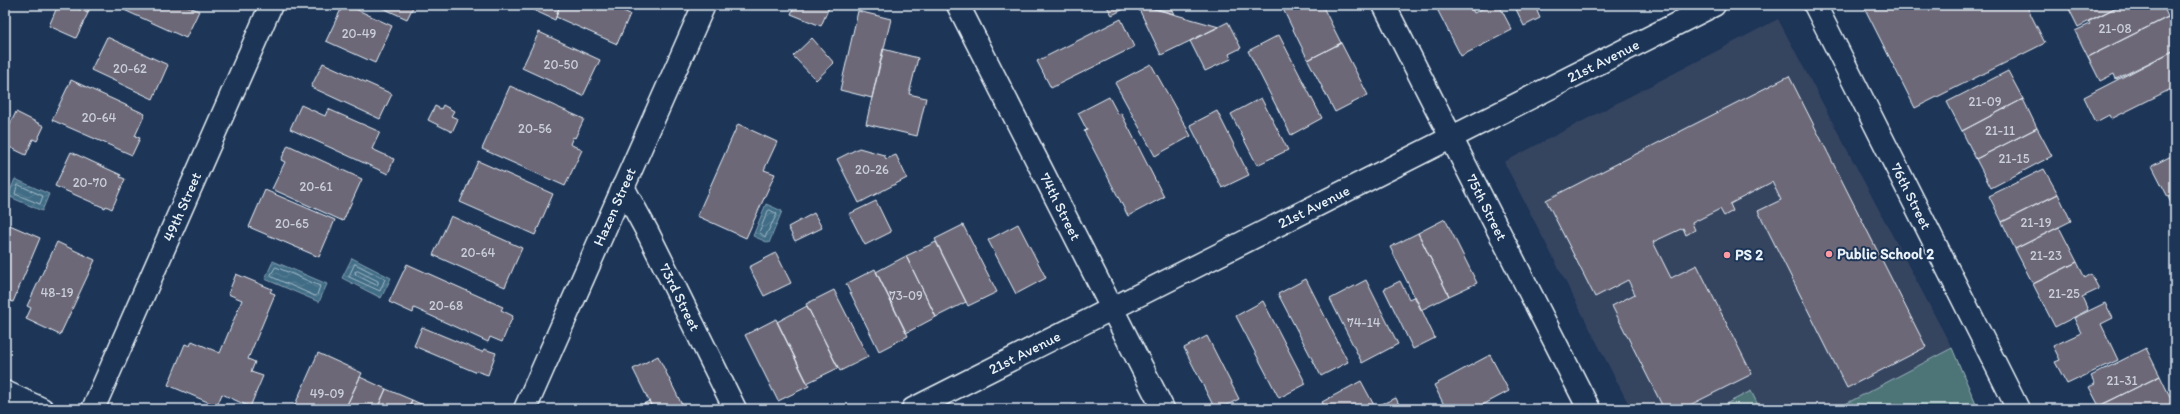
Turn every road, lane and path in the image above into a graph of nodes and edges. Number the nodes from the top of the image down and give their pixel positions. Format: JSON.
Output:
{"nodes":[{"id":1,"x":272,"y":5,"type":"edge"},
{"id":2,"x":704,"y":5,"type":"edge"},
{"id":3,"x":958,"y":5,"type":"edge"},
{"id":4,"x":1384,"y":5,"type":"edge"},
{"id":5,"x":1714,"y":5,"type":"edge"},
{"id":6,"x":1815,"y":5,"type":"edge"},
{"id":7,"x":1452,"y":139,"type":"junction"},
{"id":8,"x":623,"y":187,"type":"junction"},
{"id":9,"x":1113,"y":310,"type":"junction"},
{"id":10,"x":5,"y":392,"type":"edge"},
{"id":11,"x":42,"y":409,"type":"edge"},
{"id":12,"x":93,"y":409,"type":"edge"},
{"id":13,"x":525,"y":409,"type":"edge"},
{"id":14,"x":734,"y":409,"type":"edge"},
{"id":15,"x":913,"y":409,"type":"edge"},
{"id":16,"x":1163,"y":409,"type":"edge"},
{"id":17,"x":1589,"y":409,"type":"edge"},
{"id":18,"x":2018,"y":409,"type":"edge"}],
"edges":[{"from":1,"to":12,"type":"street","name":"49th Street"},
{"from":2,"to":8,"type":"street","name":"Hazen Street"},
{"from":3,"to":9,"type":"street","name":"74th Street"},
{"from":4,"to":7,"type":"street","name":"75th Street"},
{"from":5,"to":7,"type":"street","name":"21st Avenue"},
{"from":6,"to":18,"type":"street","name":"76th Street"},
{"from":7,"to":9,"type":"street","name":"21st Avenue"},
{"from":7,"to":17,"type":"street","name":"75th Street"},
{"from":8,"to":13,"type":"street","name":"Hazen Street"},
{"from":8,"to":14,"type":"street","name":"73rd Street"},
{"from":9,"to":15,"type":"street","name":"21st Avenue"},
{"from":9,"to":16,"type":"street","name":"74th Street"},
{"from":10,"to":11,"type":"street"}]}
